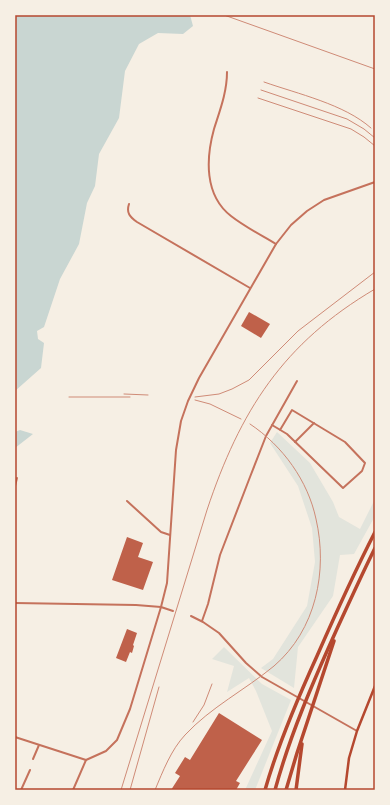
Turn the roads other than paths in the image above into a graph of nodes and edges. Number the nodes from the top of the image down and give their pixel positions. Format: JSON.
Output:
{"nodes":[{"id":1,"x":227,"y":72,"type":"dead end"},
{"id":2,"x":375,"y":182,"type":"edge"},
{"id":3,"x":129,"y":204,"type":"dead end"},
{"id":4,"x":276,"y":244,"type":"junction"},
{"id":5,"x":250,"y":288,"type":"junction"},
{"id":6,"x":297,"y":381,"type":"dead end"},
{"id":7,"x":314,"y":424,"type":"junction"},
{"id":8,"x":272,"y":425,"type":"junction"},
{"id":9,"x":280,"y":430,"type":"junction"},
{"id":10,"x":295,"y":442,"type":"junction"},
{"id":11,"x":17,"y":478,"type":"dead end"},
{"id":12,"x":15,"y":486,"type":"edge"},
{"id":13,"x":127,"y":501,"type":"dead end"},
{"id":14,"x":375,"y":532,"type":"edge"},
{"id":15,"x":170,"y":535,"type":"junction"},
{"id":16,"x":375,"y":548,"type":"edge"},
{"id":17,"x":15,"y":603,"type":"edge"},
{"id":18,"x":161,"y":607,"type":"junction"},
{"id":19,"x":173,"y":611,"type":"dead end"},
{"id":20,"x":191,"y":616,"type":"dead end"},
{"id":21,"x":202,"y":621,"type":"junction"},
{"id":22,"x":338,"y":626,"type":"junction"},
{"id":23,"x":375,"y":686,"type":"edge"},
{"id":24,"x":357,"y":731,"type":"junction"},
{"id":25,"x":304,"y":732,"type":"junction"},
{"id":26,"x":15,"y":737,"type":"edge"},
{"id":27,"x":39,"y":745,"type":"junction"},
{"id":28,"x":34,"y":759,"type":"dead end"},
{"id":29,"x":86,"y":760,"type":"junction"},
{"id":30,"x":30,"y":770,"type":"dead end"},
{"id":31,"x":21,"y":790,"type":"edge"},
{"id":32,"x":73,"y":790,"type":"edge"},
{"id":33,"x":265,"y":790,"type":"edge"},
{"id":34,"x":275,"y":790,"type":"edge"},
{"id":35,"x":286,"y":790,"type":"edge"},
{"id":36,"x":296,"y":790,"type":"edge"},
{"id":37,"x":345,"y":790,"type":"edge"}],
"edges":[{"from":1,"to":4,"type":"street"},
{"from":2,"to":4,"type":"street"},
{"from":3,"to":5,"type":"street"},
{"from":4,"to":5,"type":"street"},
{"from":5,"to":15,"type":"street"},
{"from":6,"to":8,"type":"street"},
{"from":7,"to":9,"type":"street"},
{"from":7,"to":10,"type":"street"},
{"from":7,"to":10,"type":"street"},
{"from":8,"to":9,"type":"street"},
{"from":8,"to":21,"type":"street"},
{"from":9,"to":10,"type":"street"},
{"from":11,"to":12,"type":"street"},
{"from":13,"to":15,"type":"street"},
{"from":14,"to":33,"type":"highway"},
{"from":15,"to":18,"type":"street"},
{"from":16,"to":22,"type":"highway"},
{"from":17,"to":18,"type":"street"},
{"from":18,"to":19,"type":"street"},
{"from":18,"to":29,"type":"street"},
{"from":20,"to":21,"type":"street"},
{"from":21,"to":24,"type":"street"},
{"from":22,"to":25,"type":"highway"},
{"from":22,"to":34,"type":"highway"},
{"from":23,"to":24,"type":"main road"},
{"from":24,"to":37,"type":"main road"},
{"from":25,"to":35,"type":"highway"},
{"from":25,"to":36,"type":"highway"},
{"from":26,"to":27,"type":"street"},
{"from":27,"to":28,"type":"street"},
{"from":27,"to":29,"type":"street"},
{"from":29,"to":32,"type":"street"},
{"from":30,"to":31,"type":"street"}]}
